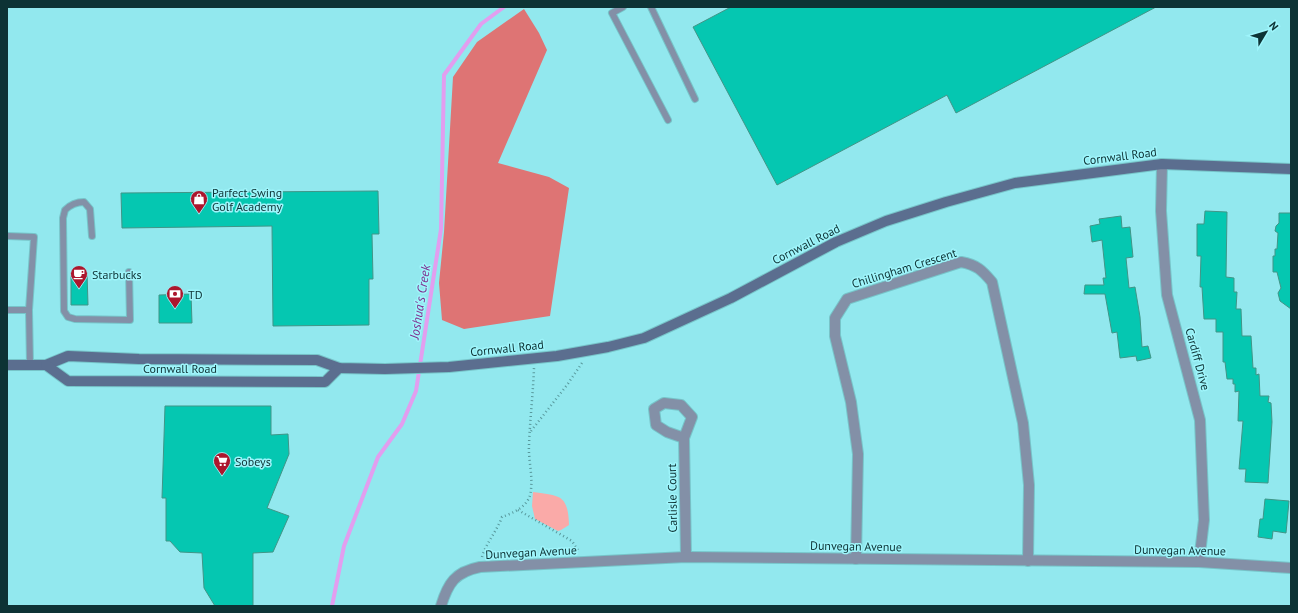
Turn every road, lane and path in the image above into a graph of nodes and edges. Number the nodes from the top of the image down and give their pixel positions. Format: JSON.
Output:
{"nodes":[{"id":1,"x":623,"y":7,"type":"edge"},
{"id":2,"x":651,"y":7,"type":"edge"},
{"id":3,"x":695,"y":99,"type":"dead end"},
{"id":4,"x":668,"y":120,"type":"dead end"},
{"id":5,"x":1162,"y":164,"type":"junction"},
{"id":6,"x":1291,"y":168,"type":"edge"},
{"id":7,"x":7,"y":236,"type":"edge"},
{"id":8,"x":92,"y":236,"type":"dead end"},
{"id":9,"x":129,"y":272,"type":"dead end"},
{"id":10,"x":7,"y":310,"type":"edge"},
{"id":11,"x":29,"y":310,"type":"junction"},
{"id":12,"x":590,"y":350,"type":"junction"},
{"id":13,"x":534,"y":358,"type":"junction"},
{"id":14,"x":7,"y":365,"type":"edge"},
{"id":15,"x":30,"y":365,"type":"junction"},
{"id":16,"x":46,"y":365,"type":"junction"},
{"id":17,"x":339,"y":368,"type":"junction"},
{"id":18,"x":530,"y":431,"type":"junction"},
{"id":19,"x":684,"y":438,"type":"dead end"},
{"id":20,"x":518,"y":510,"type":"junction"},
{"id":21,"x":686,"y":558,"type":"junction"},
{"id":22,"x":856,"y":559,"type":"junction"},
{"id":23,"x":1028,"y":561,"type":"junction"},
{"id":24,"x":585,"y":562,"type":"junction"},
{"id":25,"x":1199,"y":562,"type":"junction"},
{"id":26,"x":480,"y":567,"type":"junction"},
{"id":27,"x":1291,"y":568,"type":"edge"},
{"id":28,"x":441,"y":606,"type":"edge"}],
"edges":[{"from":1,"to":4,"type":"lane"},
{"from":2,"to":3,"type":"lane"},
{"from":5,"to":6,"type":"main road","name":"Cornwall Road"},
{"from":5,"to":12,"type":"main road","name":"Cornwall Road"},
{"from":5,"to":25,"type":"street","name":"Cardiff Drive"},
{"from":7,"to":11,"type":"lane"},
{"from":8,"to":9,"type":"lane"},
{"from":10,"to":11,"type":"lane"},
{"from":11,"to":15,"type":"lane"},
{"from":12,"to":13,"type":"main road","name":"Cornwall Road"},
{"from":12,"to":18,"type":"path"},
{"from":13,"to":17,"type":"main road","name":"Cornwall Road"},
{"from":13,"to":18,"type":"path"},
{"from":14,"to":15,"type":"main road","name":"Cornwall Road"},
{"from":15,"to":16,"type":"main road","name":"Cornwall Road"},
{"from":16,"to":17,"type":"main road","name":"Cornwall Road"},
{"from":16,"to":17,"type":"main road","name":"Cornwall Road"},
{"from":18,"to":20,"type":"path"},
{"from":19,"to":21,"type":"street","name":"Carlisle Court"},
{"from":20,"to":24,"type":"path"},
{"from":20,"to":26,"type":"path"},
{"from":21,"to":22,"type":"street","name":"Dunvegan Avenue"},
{"from":21,"to":24,"type":"street","name":"Dunvegan Avenue"},
{"from":22,"to":23,"type":"street","name":"Dunvegan Avenue"},
{"from":22,"to":23,"type":"street","name":"Chillingham Crescent"},
{"from":23,"to":25,"type":"street","name":"Dunvegan Avenue"},
{"from":24,"to":26,"type":"street","name":"Dunvegan Avenue"},
{"from":25,"to":27,"type":"street","name":"Dunvegan Avenue"},
{"from":26,"to":28,"type":"street","name":"Dunvegan Avenue"}]}
